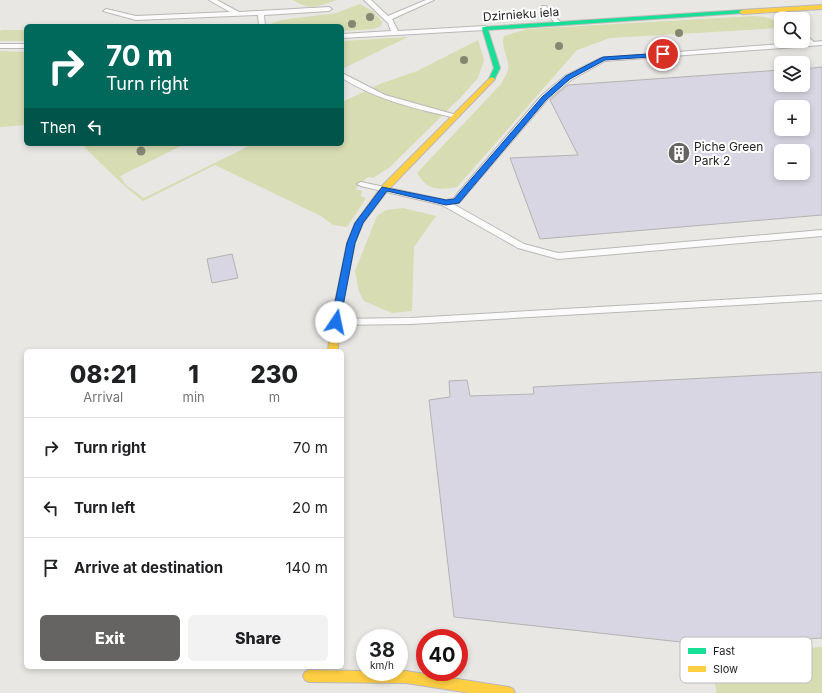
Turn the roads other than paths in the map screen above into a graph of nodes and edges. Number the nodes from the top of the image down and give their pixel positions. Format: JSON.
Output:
{"nodes":[{"id":1,"x":212,"y":0,"type":"edge"},
{"id":2,"x":367,"y":0,"type":"edge"},
{"id":3,"x":431,"y":0,"type":"edge"},
{"id":4,"x":544,"y":7,"type":"dead end"},
{"id":5,"x":822,"y":7,"type":"edge"},
{"id":6,"x":329,"y":9,"type":"dead end"},
{"id":7,"x":781,"y":10,"type":"joint"},
{"id":8,"x":106,"y":11,"type":"dead end"},
{"id":9,"x":261,"y":13,"type":"junction"},
{"id":10,"x":239,"y":14,"type":"junction"},
{"id":11,"x":387,"y":19,"type":"junction"},
{"id":12,"x":262,"y":24,"type":"edge"},
{"id":13,"x":559,"y":24,"type":"junction"},
{"id":14,"x":485,"y":28,"type":"junction"},
{"id":15,"x":395,"y":33,"type":"junction"},
{"id":16,"x":344,"y":36,"type":"edge"},
{"id":17,"x":810,"y":41,"type":"edge"},
{"id":18,"x":822,"y":43,"type":"edge"},
{"id":19,"x":813,"y":44,"type":"junction"},
{"id":20,"x":0,"y":46,"type":"edge"},
{"id":21,"x":24,"y":46,"type":"edge"},
{"id":22,"x":344,"y":76,"type":"edge"},
{"id":23,"x":456,"y":116,"type":"junction"},
{"id":24,"x":361,"y":184,"type":"dead end"},
{"id":25,"x":385,"y":188,"type":"junction"},
{"id":26,"x":446,"y":203,"type":"junction"},
{"id":27,"x":822,"y":233,"type":"edge"},
{"id":28,"x":822,"y":297,"type":"edge"},
{"id":29,"x":336,"y":322,"type":"junction"},
{"id":30,"x":333,"y":349,"type":"edge"},
{"id":31,"x":310,"y":672,"type":"edge"},
{"id":32,"x":309,"y":687,"type":"dead end"},
{"id":33,"x":509,"y":693,"type":"edge"}],
"edges":[{"from":1,"to":10,"type":"lane"},
{"from":2,"to":11,"type":"lane"},
{"from":3,"to":11,"type":"lane"},
{"from":4,"to":13,"type":"lane"},
{"from":5,"to":7,"type":"street","name":"Dzirnieku iela"},
{"from":6,"to":9,"type":"lane"},
{"from":7,"to":13,"type":"street","name":"Dzirnieku iela"},
{"from":8,"to":10,"type":"lane"},
{"from":9,"to":10,"type":"lane"},
{"from":9,"to":12,"type":"lane"},
{"from":11,"to":15,"type":"lane"},
{"from":13,"to":14,"type":"street","name":"Dzirnieku iela"},
{"from":14,"to":15,"type":"lane","name":"Dzirnieku iela"},
{"from":14,"to":23,"type":"street"},
{"from":15,"to":16,"type":"lane","name":"Dzirnieku iela"},
{"from":17,"to":19,"type":"lane"},
{"from":18,"to":19,"type":"lane"},
{"from":19,"to":26,"type":"lane"},
{"from":20,"to":21,"type":"lane"},
{"from":22,"to":23,"type":"lane"},
{"from":23,"to":25,"type":"street"},
{"from":24,"to":25,"type":"lane"},
{"from":25,"to":26,"type":"lane"},
{"from":25,"to":29,"type":"street"},
{"from":26,"to":27,"type":"lane"},
{"from":28,"to":29,"type":"lane"},
{"from":29,"to":30,"type":"street"},
{"from":31,"to":32,"type":"street"},
{"from":31,"to":33,"type":"street"}]}
